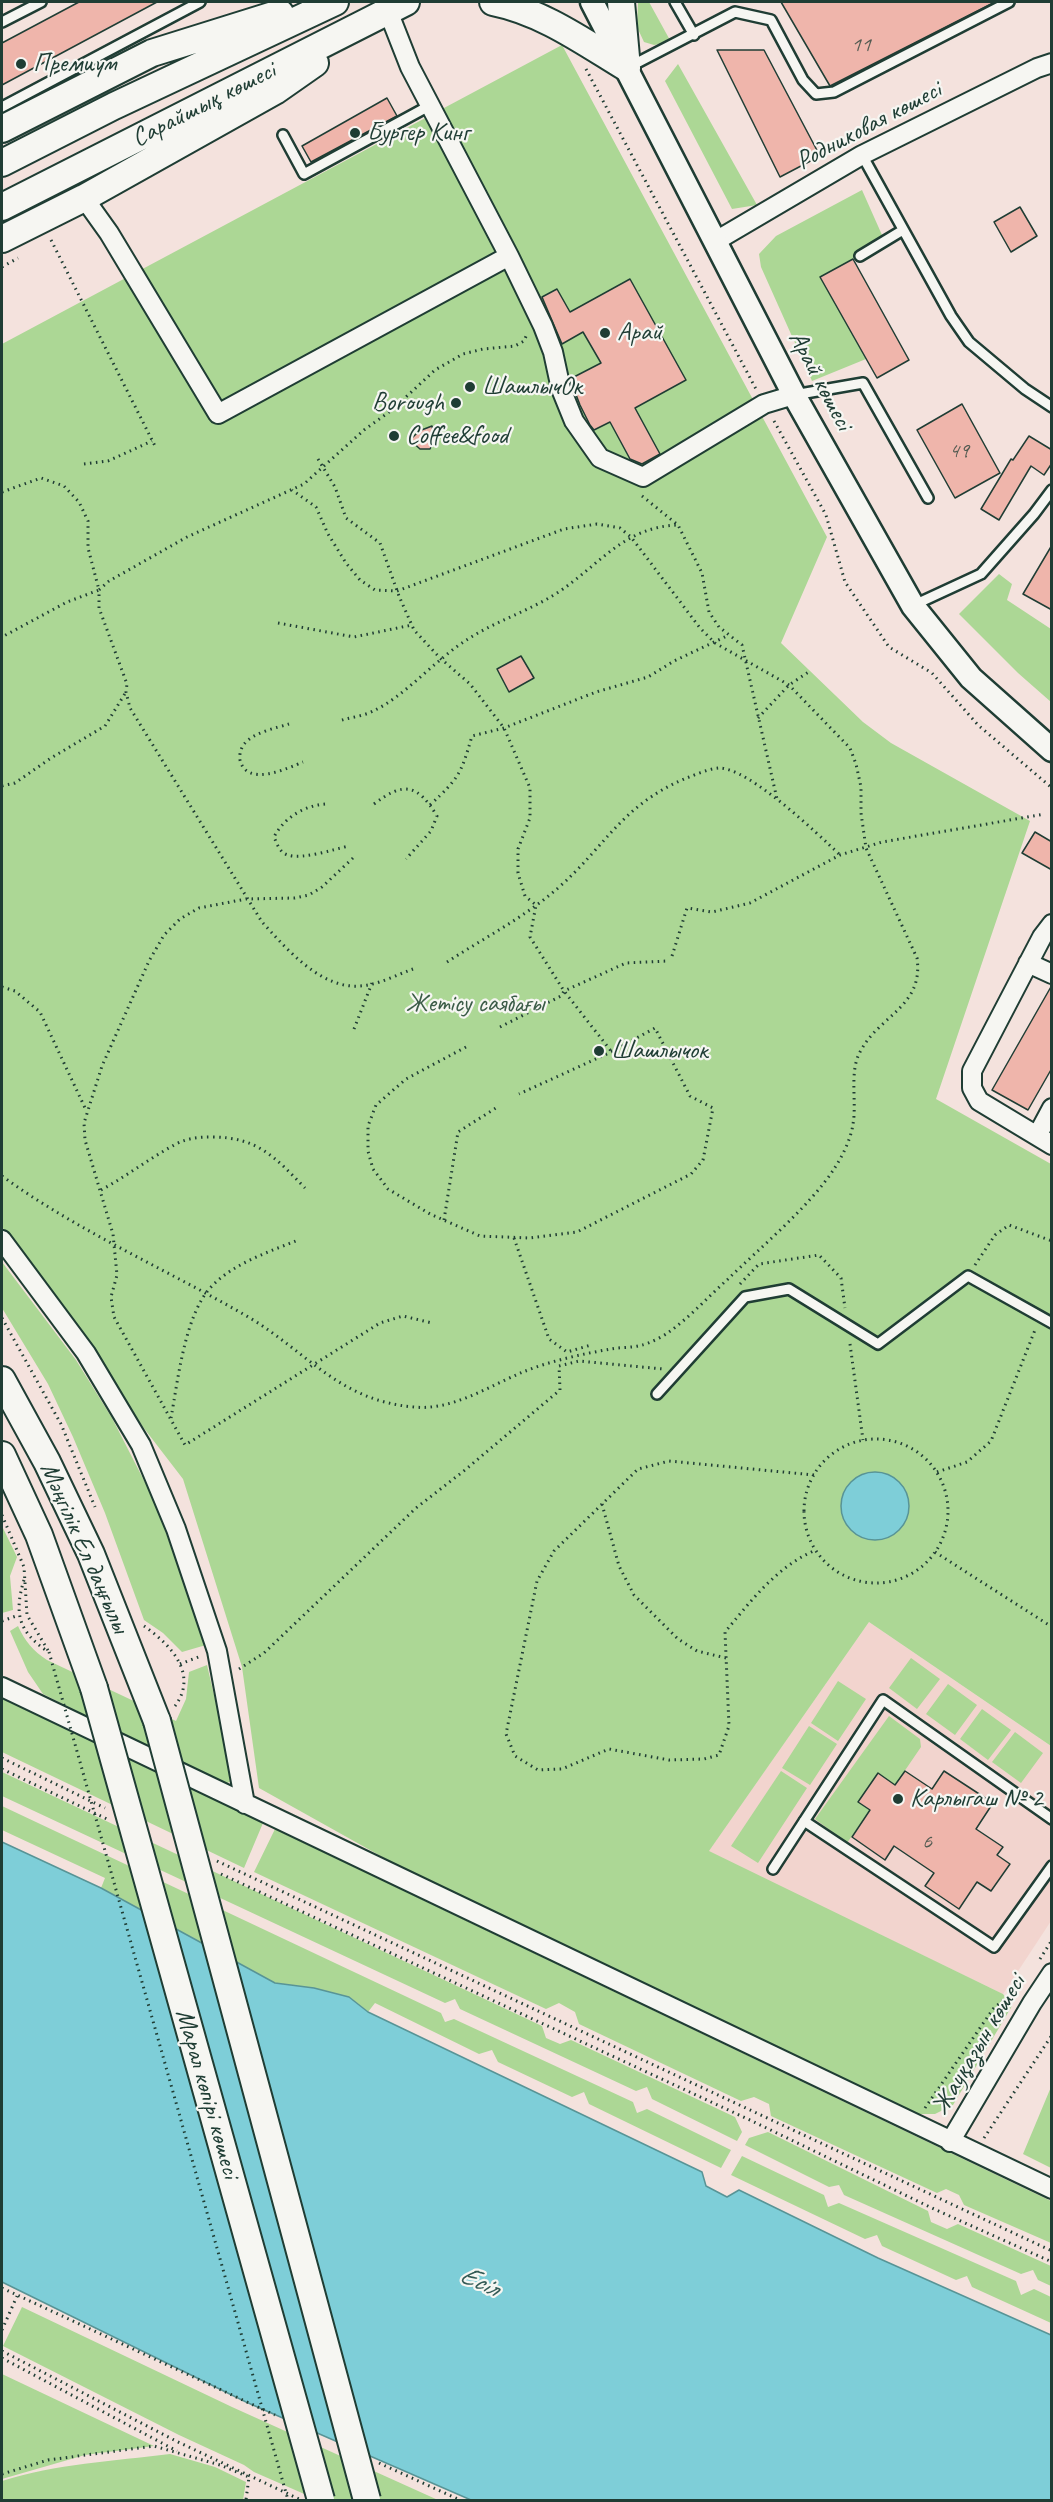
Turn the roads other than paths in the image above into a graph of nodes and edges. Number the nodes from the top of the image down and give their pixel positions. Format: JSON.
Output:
{"nodes":[{"id":1,"x":41,"y":2,"type":"edge"},
{"id":2,"x":200,"y":2,"type":"edge"},
{"id":3,"x":317,"y":2,"type":"edge"},
{"id":4,"x":335,"y":2,"type":"edge"},
{"id":5,"x":493,"y":2,"type":"edge"},
{"id":6,"x":592,"y":2,"type":"edge"},
{"id":7,"x":621,"y":2,"type":"edge"},
{"id":8,"x":675,"y":2,"type":"edge"},
{"id":9,"x":1009,"y":2,"type":"edge"},
{"id":10,"x":397,"y":6,"type":"edge"},
{"id":11,"x":735,"y":7,"type":"edge"},
{"id":12,"x":2,"y":22,"type":"edge"},
{"id":13,"x":694,"y":35,"type":"junction"},
{"id":14,"x":1052,"y":63,"type":"edge"},
{"id":15,"x":627,"y":68,"type":"junction"},
{"id":16,"x":429,"y":106,"type":"junction"},
{"id":17,"x":2,"y":107,"type":"edge"},
{"id":18,"x":2,"y":129,"type":"edge"},
{"id":19,"x":283,"y":135,"type":"dead end"},
{"id":20,"x":862,"y":155,"type":"junction"},
{"id":21,"x":2,"y":163,"type":"edge"},
{"id":22,"x":84,"y":198,"type":"junction"},
{"id":23,"x":2,"y":207,"type":"edge"},
{"id":24,"x":903,"y":230,"type":"junction"},
{"id":25,"x":2,"y":239,"type":"edge"},
{"id":26,"x":714,"y":242,"type":"junction"},
{"id":27,"x":509,"y":256,"type":"junction"},
{"id":28,"x":860,"y":256,"type":"dead end"},
{"id":29,"x":794,"y":395,"type":"junction"},
{"id":30,"x":1052,"y":407,"type":"edge"},
{"id":31,"x":1052,"y":490,"type":"edge"},
{"id":32,"x":928,"y":498,"type":"dead end"},
{"id":33,"x":913,"y":606,"type":"junction"},
{"id":34,"x":1052,"y":750,"type":"edge"},
{"id":35,"x":1052,"y":924,"type":"edge"},
{"id":36,"x":1028,"y":963,"type":"junction"},
{"id":37,"x":1052,"y":974,"type":"edge"},
{"id":38,"x":1052,"y":1108,"type":"edge"},
{"id":39,"x":1044,"y":1141,"type":"edge"},
{"id":40,"x":2,"y":1240,"type":"edge"},
{"id":41,"x":1052,"y":1323,"type":"edge"},
{"id":42,"x":2,"y":1380,"type":"edge"},
{"id":43,"x":657,"y":1394,"type":"dead end"},
{"id":44,"x":2,"y":1455,"type":"edge"},
{"id":45,"x":2,"y":1687,"type":"edge"},
{"id":46,"x":94,"y":1688,"type":"joint"},
{"id":47,"x":162,"y":1717,"type":"joint"},
{"id":48,"x":245,"y":1804,"type":"junction"},
{"id":49,"x":1052,"y":1819,"type":"edge"},
{"id":50,"x":804,"y":1821,"type":"junction"},
{"id":51,"x":1052,"y":1866,"type":"edge"},
{"id":52,"x":773,"y":1869,"type":"dead end"},
{"id":53,"x":1052,"y":1974,"type":"edge"},
{"id":54,"x":950,"y":2142,"type":"junction"},
{"id":55,"x":1052,"y":2189,"type":"edge"},
{"id":56,"x":321,"y":2500,"type":"edge"},
{"id":57,"x":367,"y":2500,"type":"edge"}],
"edges":[{"from":1,"to":12,"type":"lane"},
{"from":2,"to":17,"type":"lane"},
{"from":3,"to":18,"type":"main road"},
{"from":4,"to":21,"type":"main road","name":"Сарайшық көшесі"},
{"from":5,"to":15,"type":"main road"},
{"from":6,"to":15,"type":"street","name":"Арай көшесі"},
{"from":7,"to":15,"type":"main road"},
{"from":8,"to":13,"type":"lane"},
{"from":9,"to":11,"type":"lane"},
{"from":10,"to":16,"type":"street"},
{"from":10,"to":22,"type":"main road"},
{"from":10,"to":23,"type":"main road","name":"Сарайшық көшесі"},
{"from":11,"to":13,"type":"lane"},
{"from":13,"to":15,"type":"lane"},
{"from":14,"to":20,"type":"street","name":"Родниковая көшесі"},
{"from":15,"to":26,"type":"street","name":"Арай көшесі"},
{"from":16,"to":19,"type":"lane"},
{"from":16,"to":27,"type":"street"},
{"from":20,"to":24,"type":"lane"},
{"from":20,"to":26,"type":"street","name":"Родниковая көшесі"},
{"from":22,"to":25,"type":"main road"},
{"from":22,"to":27,"type":"street"},
{"from":24,"to":28,"type":"lane"},
{"from":24,"to":30,"type":"lane"},
{"from":26,"to":29,"type":"street","name":"Арай көшесі"},
{"from":27,"to":29,"type":"street"},
{"from":29,"to":32,"type":"lane"},
{"from":29,"to":33,"type":"street","name":"Арай көшесі"},
{"from":31,"to":33,"type":"lane"},
{"from":33,"to":34,"type":"street","name":"Арай көшесі"},
{"from":35,"to":36,"type":"street"},
{"from":36,"to":37,"type":"street"},
{"from":36,"to":39,"type":"street"},
{"from":38,"to":39,"type":"street"},
{"from":40,"to":48,"type":"street"},
{"from":41,"to":43,"type":"lane"},
{"from":42,"to":47,"type":"main road","name":"Мәңгілік Ел даңғылы"},
{"from":44,"to":46,"type":"main road","name":"Мәңгілік Ел даңғылы"},
{"from":45,"to":48,"type":"street"},
{"from":46,"to":56,"type":"main road","name":"Марал көпірі көшесі","bridge":true},
{"from":47,"to":57,"type":"main road","name":"Марал көпірі көшесі","bridge":true},
{"from":48,"to":54,"type":"street"},
{"from":49,"to":50,"type":"lane"},
{"from":50,"to":51,"type":"lane"},
{"from":50,"to":52,"type":"lane"},
{"from":53,"to":54,"type":"street","name":"Жауқазын көшесі"},
{"from":54,"to":55,"type":"street"}]}
